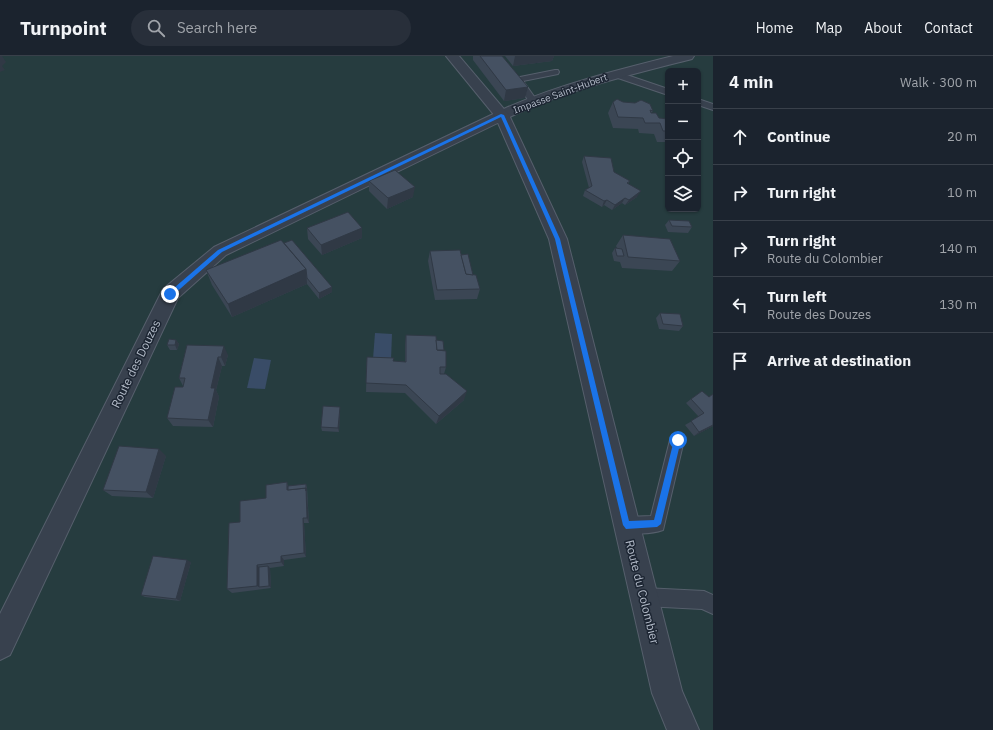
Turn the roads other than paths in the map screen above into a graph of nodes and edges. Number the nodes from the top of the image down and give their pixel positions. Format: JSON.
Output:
{"nodes":[{"id":1,"x":452,"y":56,"type":"edge"},
{"id":2,"x":688,"y":56,"type":"edge"},
{"id":3,"x":555,"y":72,"type":"dead end"},
{"id":4,"x":615,"y":74,"type":"junction"},
{"id":5,"x":665,"y":91,"type":"edge"},
{"id":6,"x":534,"y":102,"type":"junction"},
{"id":7,"x":701,"y":103,"type":"edge"},
{"id":8,"x":713,"y":107,"type":"edge"},
{"id":9,"x":502,"y":115,"type":"junction"},
{"id":10,"x":678,"y":440,"type":"dead end"},
{"id":11,"x":626,"y":525,"type":"junction"},
{"id":12,"x":644,"y":597,"type":"junction"},
{"id":13,"x":713,"y":605,"type":"edge"},
{"id":14,"x":0,"y":645,"type":"edge"},
{"id":15,"x":683,"y":730,"type":"edge"}],
"edges":[{"from":1,"to":9,"type":"street","name":"Route du Colombier"},
{"from":2,"to":4,"type":"street","name":"Impasse Saint-Hubert"},
{"from":3,"to":6,"type":"lane"},
{"from":4,"to":5,"type":"lane"},
{"from":4,"to":6,"type":"street","name":"Impasse Saint-Hubert"},
{"from":6,"to":9,"type":"street","name":"Impasse Saint-Hubert"},
{"from":7,"to":8,"type":"lane"},
{"from":9,"to":11,"type":"street","name":"Route du Colombier"},
{"from":9,"to":14,"type":"street","name":"Route des Douzes"},
{"from":10,"to":11,"type":"lane"},
{"from":11,"to":12,"type":"street","name":"Route du Colombier"},
{"from":12,"to":13,"type":"lane"},
{"from":12,"to":15,"type":"street","name":"Route du Colombier"}]}
